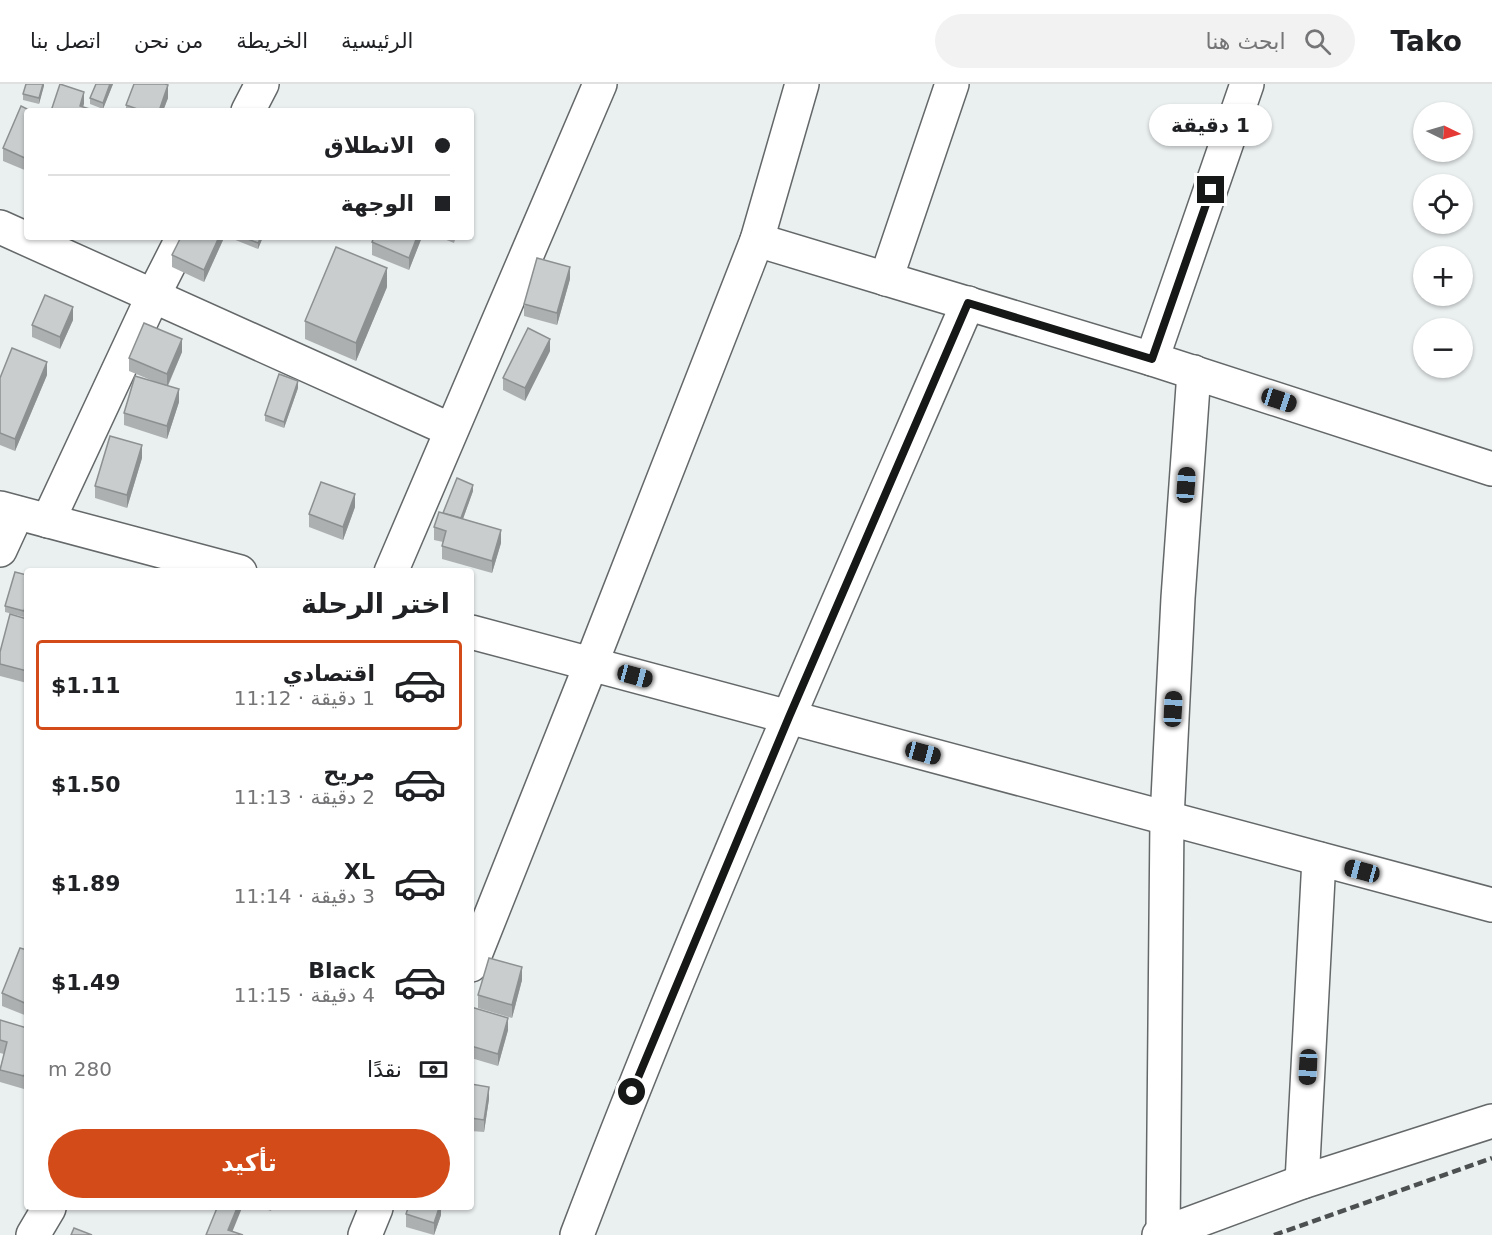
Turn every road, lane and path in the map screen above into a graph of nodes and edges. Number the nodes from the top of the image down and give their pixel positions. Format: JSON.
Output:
{"nodes":[{"id":1,"x":262,"y":84,"type":"edge"},
{"id":2,"x":600,"y":84,"type":"edge"},
{"id":3,"x":801,"y":84,"type":"edge"},
{"id":4,"x":952,"y":84,"type":"edge"},
{"id":5,"x":1247,"y":84,"type":"edge"},
{"id":6,"x":250,"y":108,"type":"edge"},
{"id":7,"x":0,"y":227,"type":"edge"},
{"id":8,"x":24,"y":238,"type":"edge"},
{"id":9,"x":29,"y":240,"type":"edge"},
{"id":10,"x":181,"y":240,"type":"edge"},
{"id":11,"x":756,"y":240,"type":"junction"},
{"id":12,"x":886,"y":279,"type":"junction"},
{"id":13,"x":153,"y":296,"type":"junction"},
{"id":14,"x":968,"y":303,"type":"junction"},
{"id":15,"x":1152,"y":359,"type":"junction"},
{"id":16,"x":1194,"y":372,"type":"junction"},
{"id":17,"x":451,"y":430,"type":"junction"},
{"id":18,"x":1492,"y":469,"type":"edge"},
{"id":19,"x":8,"y":511,"type":"edge"},
{"id":20,"x":48,"y":521,"type":"junction"},
{"id":21,"x":0,"y":550,"type":"edge"},
{"id":22,"x":225,"y":568,"type":"edge"},
{"id":23,"x":394,"y":568,"type":"edge"},
{"id":24,"x":474,"y":633,"type":"edge"},
{"id":25,"x":591,"y":664,"type":"junction"},
{"id":26,"x":789,"y":717,"type":"junction"},
{"id":27,"x":1167,"y":819,"type":"junction"},
{"id":28,"x":1319,"y":859,"type":"junction"},
{"id":29,"x":1492,"y":905,"type":"edge"},
{"id":30,"x":474,"y":957,"type":"edge"},
{"id":31,"x":1492,"y":1121,"type":"edge"},
{"id":32,"x":1302,"y":1182,"type":"junction"},
{"id":33,"x":48,"y":1210,"type":"edge"},
{"id":34,"x":375,"y":1210,"type":"edge"},
{"id":35,"x":1161,"y":1234,"type":"edge"},
{"id":36,"x":33,"y":1235,"type":"edge"},
{"id":37,"x":365,"y":1235,"type":"edge"},
{"id":38,"x":577,"y":1235,"type":"edge"}],
"edges":[{"from":1,"to":6,"type":"street"},
{"from":2,"to":17,"type":"street"},
{"from":3,"to":11,"type":"street"},
{"from":4,"to":12,"type":"street"},
{"from":5,"to":15,"type":"street"},
{"from":7,"to":8,"type":"street"},
{"from":9,"to":13,"type":"street"},
{"from":10,"to":13,"type":"street"},
{"from":11,"to":12,"type":"street"},
{"from":11,"to":25,"type":"street"},
{"from":12,"to":14,"type":"street"},
{"from":13,"to":17,"type":"street"},
{"from":13,"to":20,"type":"street"},
{"from":14,"to":15,"type":"street"},
{"from":14,"to":26,"type":"street"},
{"from":15,"to":16,"type":"street"},
{"from":16,"to":18,"type":"street"},
{"from":16,"to":27,"type":"street"},
{"from":17,"to":23,"type":"street"},
{"from":19,"to":20,"type":"street"},
{"from":19,"to":21,"type":"street"},
{"from":20,"to":22,"type":"street"},
{"from":24,"to":25,"type":"street"},
{"from":25,"to":26,"type":"street"},
{"from":25,"to":30,"type":"street"},
{"from":26,"to":27,"type":"street"},
{"from":26,"to":38,"type":"street"},
{"from":27,"to":28,"type":"street"},
{"from":27,"to":35,"type":"street"},
{"from":28,"to":29,"type":"street"},
{"from":28,"to":32,"type":"street"},
{"from":31,"to":32,"type":"street"},
{"from":32,"to":35,"type":"street"},
{"from":33,"to":36,"type":"street"},
{"from":34,"to":37,"type":"street"}]}
